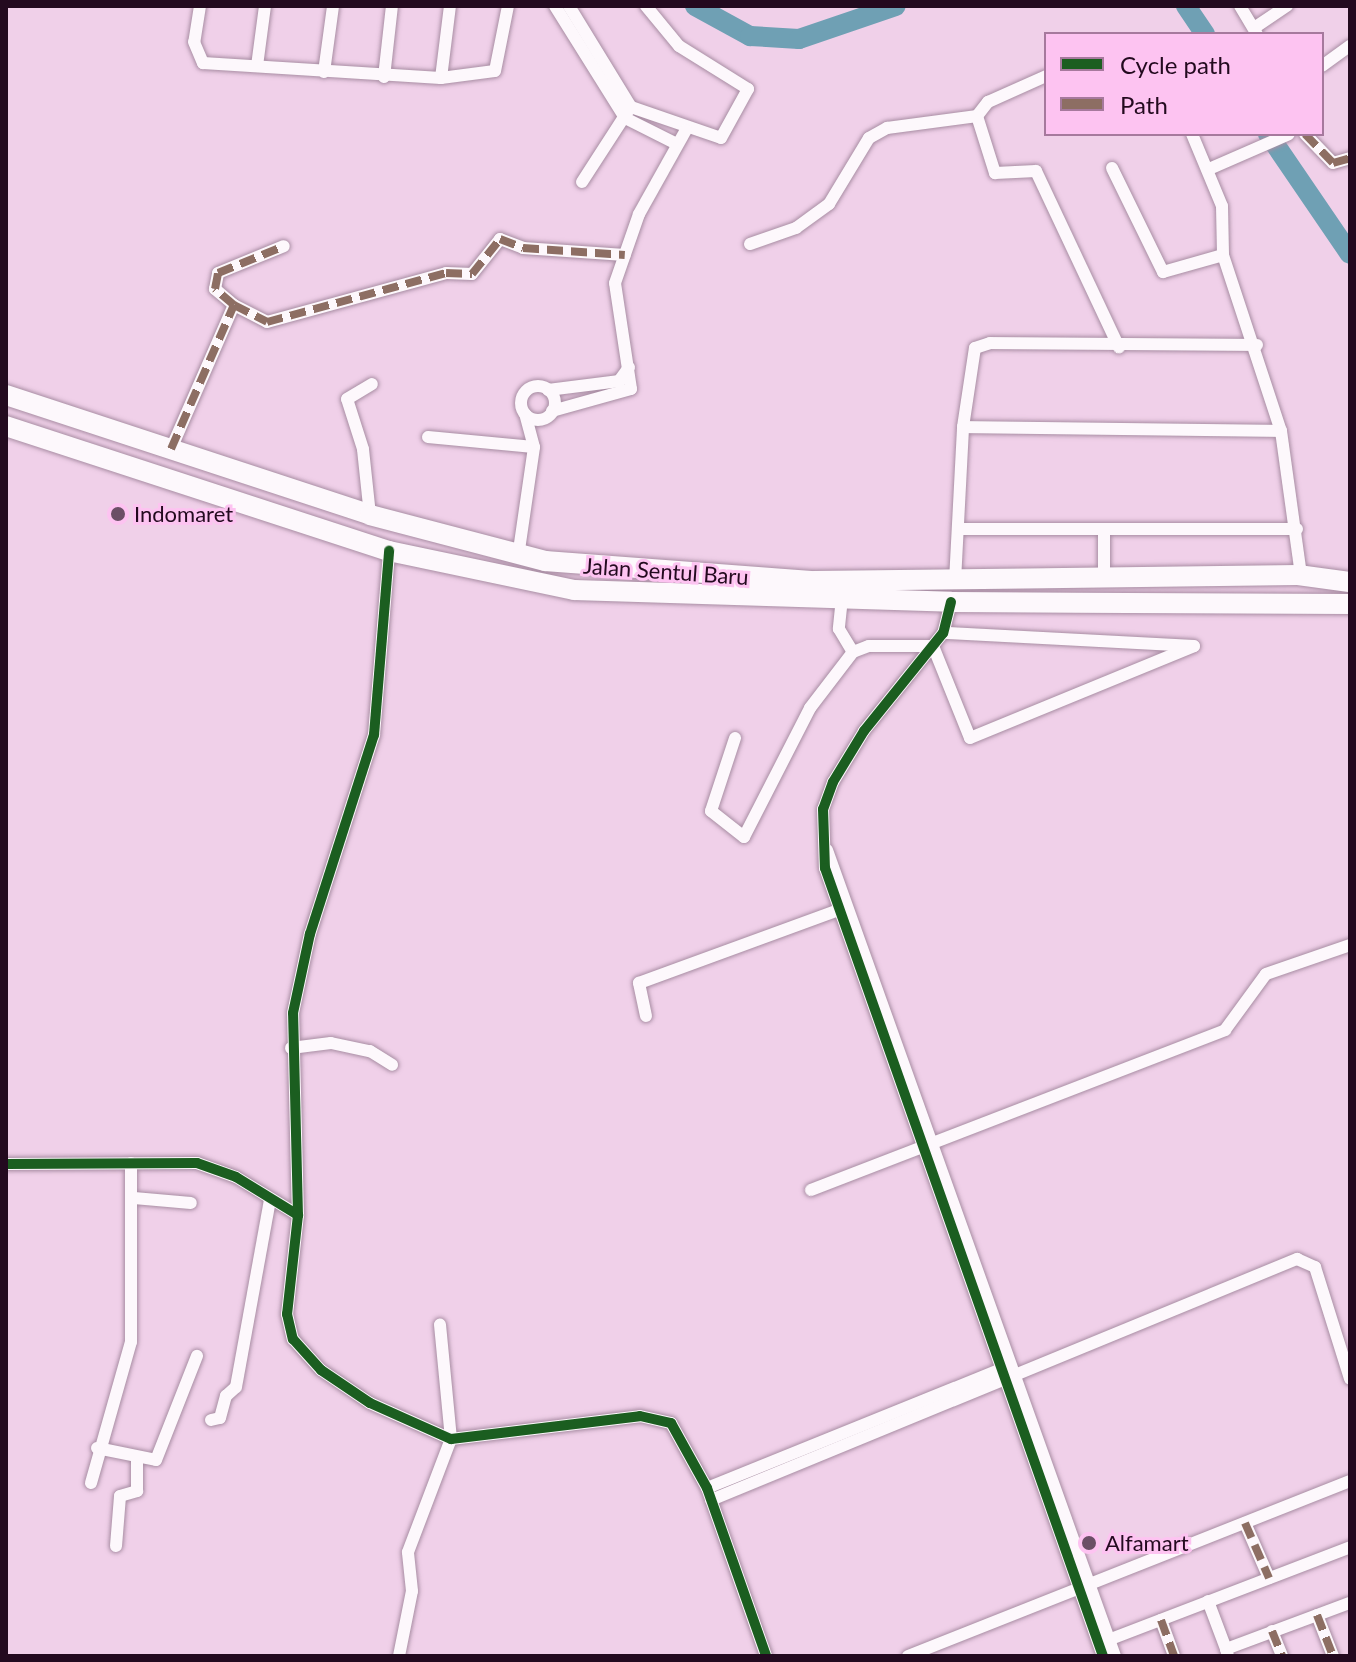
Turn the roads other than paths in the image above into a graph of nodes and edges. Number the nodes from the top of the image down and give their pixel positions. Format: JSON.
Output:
{"nodes":[{"id":1,"x":200,"y":6,"type":"edge"},
{"id":2,"x":265,"y":6,"type":"edge"},
{"id":3,"x":333,"y":6,"type":"edge"},
{"id":4,"x":392,"y":6,"type":"edge"},
{"id":5,"x":450,"y":6,"type":"edge"},
{"id":6,"x":508,"y":6,"type":"edge"},
{"id":7,"x":555,"y":6,"type":"edge"},
{"id":8,"x":569,"y":6,"type":"edge"},
{"id":9,"x":646,"y":6,"type":"edge"},
{"id":10,"x":1240,"y":6,"type":"edge"},
{"id":11,"x":1287,"y":6,"type":"edge"},
{"id":12,"x":1256,"y":31,"type":"edge"},
{"id":13,"x":1350,"y":46,"type":"edge"},
{"id":14,"x":1324,"y":65,"type":"edge"},
{"id":15,"x":257,"y":66,"type":"junction"},
{"id":16,"x":324,"y":72,"type":"junction"},
{"id":17,"x":384,"y":77,"type":"junction"},
{"id":18,"x":1044,"y":77,"type":"edge"},
{"id":19,"x":441,"y":78,"type":"junction"},
{"id":20,"x":628,"y":112,"type":"junction"},
{"id":21,"x":977,"y":116,"type":"junction"},
{"id":22,"x":686,"y":130,"type":"junction"},
{"id":23,"x":1193,"y":136,"type":"edge"},
{"id":24,"x":1284,"y":136,"type":"edge"},
{"id":25,"x":1307,"y":136,"type":"edge"},
{"id":26,"x":675,"y":143,"type":"junction"},
{"id":27,"x":1350,"y":158,"type":"edge"},
{"id":28,"x":1112,"y":168,"type":"dead end"},
{"id":29,"x":1209,"y":169,"type":"junction"},
{"id":30,"x":582,"y":182,"type":"dead end"},
{"id":31,"x":750,"y":244,"type":"dead end"},
{"id":32,"x":284,"y":246,"type":"dead end"},
{"id":33,"x":625,"y":255,"type":"junction"},
{"id":34,"x":1223,"y":255,"type":"junction"},
{"id":35,"x":234,"y":305,"type":"junction"},
{"id":36,"x":1257,"y":345,"type":"junction"},
{"id":37,"x":1119,"y":347,"type":"junction"},
{"id":38,"x":629,"y":367,"type":"junction"},
{"id":39,"x":372,"y":384,"type":"dead end"},
{"id":40,"x":548,"y":390,"type":"junction"},
{"id":41,"x":6,"y":395,"type":"edge"},
{"id":42,"x":525,"y":414,"type":"junction"},
{"id":43,"x":550,"y":414,"type":"junction"},
{"id":44,"x":6,"y":426,"type":"edge"},
{"id":45,"x":963,"y":427,"type":"junction"},
{"id":46,"x":1281,"y":431,"type":"junction"},
{"id":47,"x":428,"y":437,"type":"dead end"},
{"id":48,"x":534,"y":447,"type":"junction"},
{"id":49,"x":172,"y":449,"type":"junction"},
{"id":50,"x":216,"y":463,"type":"junction"},
{"id":51,"x":165,"y":478,"type":"junction"},
{"id":52,"x":206,"y":492,"type":"junction"},
{"id":53,"x":370,"y":515,"type":"junction"},
{"id":54,"x":958,"y":529,"type":"junction"},
{"id":55,"x":1297,"y":529,"type":"junction"},
{"id":56,"x":1104,"y":531,"type":"junction"},
{"id":57,"x":389,"y":551,"type":"junction"},
{"id":58,"x":518,"y":557,"type":"junction"},
{"id":59,"x":1301,"y":575,"type":"junction"},
{"id":60,"x":1100,"y":578,"type":"junction"},
{"id":61,"x":955,"y":581,"type":"junction"},
{"id":62,"x":1350,"y":582,"type":"edge"},
{"id":63,"x":691,"y":583,"type":"junction"},
{"id":64,"x":815,"y":589,"type":"junction"},
{"id":65,"x":842,"y":598,"type":"junction"},
{"id":66,"x":951,"y":602,"type":"junction"},
{"id":67,"x":1084,"y":602,"type":"junction"},
{"id":68,"x":1112,"y":602,"type":"junction"},
{"id":69,"x":1350,"y":604,"type":"edge"},
{"id":70,"x":943,"y":633,"type":"junction"},
{"id":71,"x":933,"y":646,"type":"junction"},
{"id":72,"x":853,"y":652,"type":"junction"},
{"id":73,"x":735,"y":738,"type":"dead end"},
{"id":74,"x":844,"y":907,"type":"junction"},
{"id":75,"x":1350,"y":945,"type":"edge"},
{"id":76,"x":646,"y":1016,"type":"dead end"},
{"id":77,"x":291,"y":1048,"type":"junction"},
{"id":78,"x":392,"y":1065,"type":"dead end"},
{"id":79,"x":929,"y":1145,"type":"junction"},
{"id":80,"x":131,"y":1163,"type":"junction"},
{"id":81,"x":6,"y":1164,"type":"edge"},
{"id":82,"x":811,"y":1190,"type":"dead end"},
{"id":83,"x":134,"y":1198,"type":"junction"},
{"id":84,"x":273,"y":1201,"type":"junction"},
{"id":85,"x":191,"y":1203,"type":"dead end"},
{"id":86,"x":295,"y":1214,"type":"junction"},
{"id":87,"x":440,"y":1325,"type":"dead end"},
{"id":88,"x":197,"y":1356,"type":"dead end"},
{"id":89,"x":1008,"y":1373,"type":"junction"},
{"id":90,"x":1350,"y":1379,"type":"edge"},
{"id":91,"x":211,"y":1420,"type":"dead end"},
{"id":92,"x":451,"y":1439,"type":"junction"},
{"id":93,"x":97,"y":1448,"type":"junction"},
{"id":94,"x":137,"y":1459,"type":"junction"},
{"id":95,"x":1350,"y":1481,"type":"edge"},
{"id":96,"x":91,"y":1483,"type":"dead end"},
{"id":97,"x":709,"y":1494,"type":"junction"},
{"id":98,"x":1245,"y":1523,"type":"junction"},
{"id":99,"x":116,"y":1546,"type":"dead end"},
{"id":100,"x":1350,"y":1547,"type":"edge"},
{"id":101,"x":1269,"y":1578,"type":"junction"},
{"id":102,"x":1084,"y":1589,"type":"junction"},
{"id":103,"x":1208,"y":1601,"type":"junction"},
{"id":104,"x":1350,"y":1603,"type":"edge"},
{"id":105,"x":1317,"y":1615,"type":"junction"},
{"id":106,"x":1161,"y":1620,"type":"junction"},
{"id":107,"x":1272,"y":1631,"type":"junction"},
{"id":108,"x":1103,"y":1646,"type":"edge"},
{"id":109,"x":1227,"y":1652,"type":"edge"},
{"id":110,"x":399,"y":1656,"type":"edge"},
{"id":111,"x":766,"y":1656,"type":"edge"},
{"id":112,"x":908,"y":1656,"type":"edge"},
{"id":113,"x":1115,"y":1656,"type":"edge"},
{"id":114,"x":1174,"y":1656,"type":"edge"},
{"id":115,"x":1282,"y":1656,"type":"edge"},
{"id":116,"x":1333,"y":1656,"type":"edge"}],
"edges":[{"from":1,"to":15,"type":"street"},
{"from":2,"to":15,"type":"street"},
{"from":3,"to":16,"type":"street"},
{"from":4,"to":17,"type":"street"},
{"from":5,"to":19,"type":"street"},
{"from":6,"to":19,"type":"street"},
{"from":7,"to":20,"type":"street"},
{"from":8,"to":20,"type":"street"},
{"from":9,"to":22,"type":"street"},
{"from":10,"to":12,"type":"street"},
{"from":11,"to":12,"type":"street"},
{"from":13,"to":14,"type":"street"},
{"from":15,"to":16,"type":"street"},
{"from":16,"to":17,"type":"street"},
{"from":17,"to":19,"type":"street"},
{"from":18,"to":21,"type":"street"},
{"from":20,"to":22,"type":"street"},
{"from":20,"to":26,"type":"street"},
{"from":20,"to":30,"type":"street"},
{"from":21,"to":31,"type":"street"},
{"from":21,"to":37,"type":"street"},
{"from":22,"to":26,"type":"street"},
{"from":23,"to":29,"type":"street"},
{"from":24,"to":29,"type":"street"},
{"from":25,"to":27,"type":"street"},
{"from":26,"to":33,"type":"street"},
{"from":28,"to":34,"type":"street"},
{"from":29,"to":34,"type":"street"},
{"from":32,"to":35,"type":"street"},
{"from":33,"to":35,"type":"street"},
{"from":33,"to":38,"type":"street"},
{"from":34,"to":36,"type":"street"},
{"from":35,"to":49,"type":"street"},
{"from":36,"to":37,"type":"street"},
{"from":36,"to":46,"type":"street"},
{"from":37,"to":45,"type":"street"},
{"from":38,"to":40,"type":"street"},
{"from":38,"to":43,"type":"street"},
{"from":39,"to":53,"type":"street"},
{"from":40,"to":42,"type":"street"},
{"from":40,"to":43,"type":"street"},
{"from":41,"to":49,"type":"main road","name":"Jalan Sentul Baru"},
{"from":42,"to":43,"type":"street"},
{"from":42,"to":48,"type":"street"},
{"from":43,"to":48,"type":"street"},
{"from":44,"to":51,"type":"main road","name":"Jalan Sentul Baru"},
{"from":45,"to":46,"type":"street"},
{"from":45,"to":54,"type":"street"},
{"from":46,"to":55,"type":"street"},
{"from":47,"to":48,"type":"street"},
{"from":48,"to":58,"type":"street"},
{"from":49,"to":50,"type":"main road","name":"Jalan Sentul Baru"},
{"from":49,"to":51,"type":"main road"},
{"from":50,"to":52,"type":"main road"},
{"from":50,"to":53,"type":"main road","name":"Jalan Sentul Baru"},
{"from":51,"to":52,"type":"main road","name":"Jalan Sentul Baru"},
{"from":52,"to":57,"type":"main road","name":"Jalan Sentul Baru"},
{"from":53,"to":58,"type":"main road","name":"Jalan Sentul Baru"},
{"from":54,"to":56,"type":"street"},
{"from":54,"to":61,"type":"street"},
{"from":55,"to":56,"type":"street"},
{"from":55,"to":59,"type":"street"},
{"from":56,"to":60,"type":"street"},
{"from":57,"to":63,"type":"main road","name":"Jalan Sentul Baru"},
{"from":57,"to":77,"type":"street"},
{"from":58,"to":63,"type":"main road","name":"Jalan Sentul Baru"},
{"from":59,"to":60,"type":"main road","name":"Jalan Sentul Baru"},
{"from":59,"to":62,"type":"main road","name":"Jalan Sentul Baru"},
{"from":60,"to":61,"type":"main road","name":"Jalan Sentul Baru"},
{"from":60,"to":67,"type":"main road"},
{"from":60,"to":68,"type":"main road"},
{"from":61,"to":64,"type":"main road","name":"Jalan Sentul Baru"},
{"from":63,"to":64,"type":"main road","name":"Jalan Sentul Baru"},
{"from":64,"to":65,"type":"main road","name":"Jalan Sentul Baru"},
{"from":65,"to":66,"type":"main road","name":"Jalan Sentul Baru"},
{"from":65,"to":72,"type":"street"},
{"from":66,"to":67,"type":"main road","name":"Jalan Sentul Baru"},
{"from":66,"to":70,"type":"street"},
{"from":67,"to":68,"type":"main road","name":"Jalan Sentul Baru"},
{"from":68,"to":69,"type":"main road","name":"Jalan Sentul Baru"},
{"from":70,"to":71,"type":"street"},
{"from":70,"to":71,"type":"street"},
{"from":71,"to":72,"type":"street"},
{"from":71,"to":74,"type":"street"},
{"from":72,"to":73,"type":"street"},
{"from":74,"to":76,"type":"street"},
{"from":74,"to":79,"type":"street"},
{"from":75,"to":79,"type":"street"},
{"from":77,"to":78,"type":"street"},
{"from":77,"to":86,"type":"street"},
{"from":79,"to":82,"type":"street"},
{"from":79,"to":89,"type":"street"},
{"from":80,"to":81,"type":"street"},
{"from":80,"to":83,"type":"street"},
{"from":80,"to":84,"type":"street"},
{"from":83,"to":85,"type":"street"},
{"from":83,"to":93,"type":"street"},
{"from":84,"to":86,"type":"street"},
{"from":84,"to":91,"type":"street"},
{"from":86,"to":92,"type":"street"},
{"from":87,"to":92,"type":"street"},
{"from":88,"to":94,"type":"street"},
{"from":89,"to":90,"type":"street"},
{"from":89,"to":97,"type":"street"},
{"from":89,"to":102,"type":"street"},
{"from":92,"to":97,"type":"street"},
{"from":92,"to":110,"type":"street"},
{"from":93,"to":94,"type":"street"},
{"from":93,"to":96,"type":"street"},
{"from":94,"to":99,"type":"street"},
{"from":95,"to":98,"type":"street"},
{"from":97,"to":111,"type":"street"},
{"from":98,"to":101,"type":"street"},
{"from":98,"to":102,"type":"street"},
{"from":100,"to":101,"type":"street"},
{"from":101,"to":103,"type":"street"},
{"from":102,"to":108,"type":"street"},
{"from":102,"to":112,"type":"street"},
{"from":103,"to":106,"type":"street"},
{"from":103,"to":109,"type":"street"},
{"from":104,"to":105,"type":"street"},
{"from":105,"to":107,"type":"street"},
{"from":105,"to":116,"type":"street"},
{"from":106,"to":108,"type":"street"},
{"from":106,"to":114,"type":"street"},
{"from":107,"to":109,"type":"street"},
{"from":107,"to":115,"type":"street"},
{"from":108,"to":113,"type":"street"}]}
